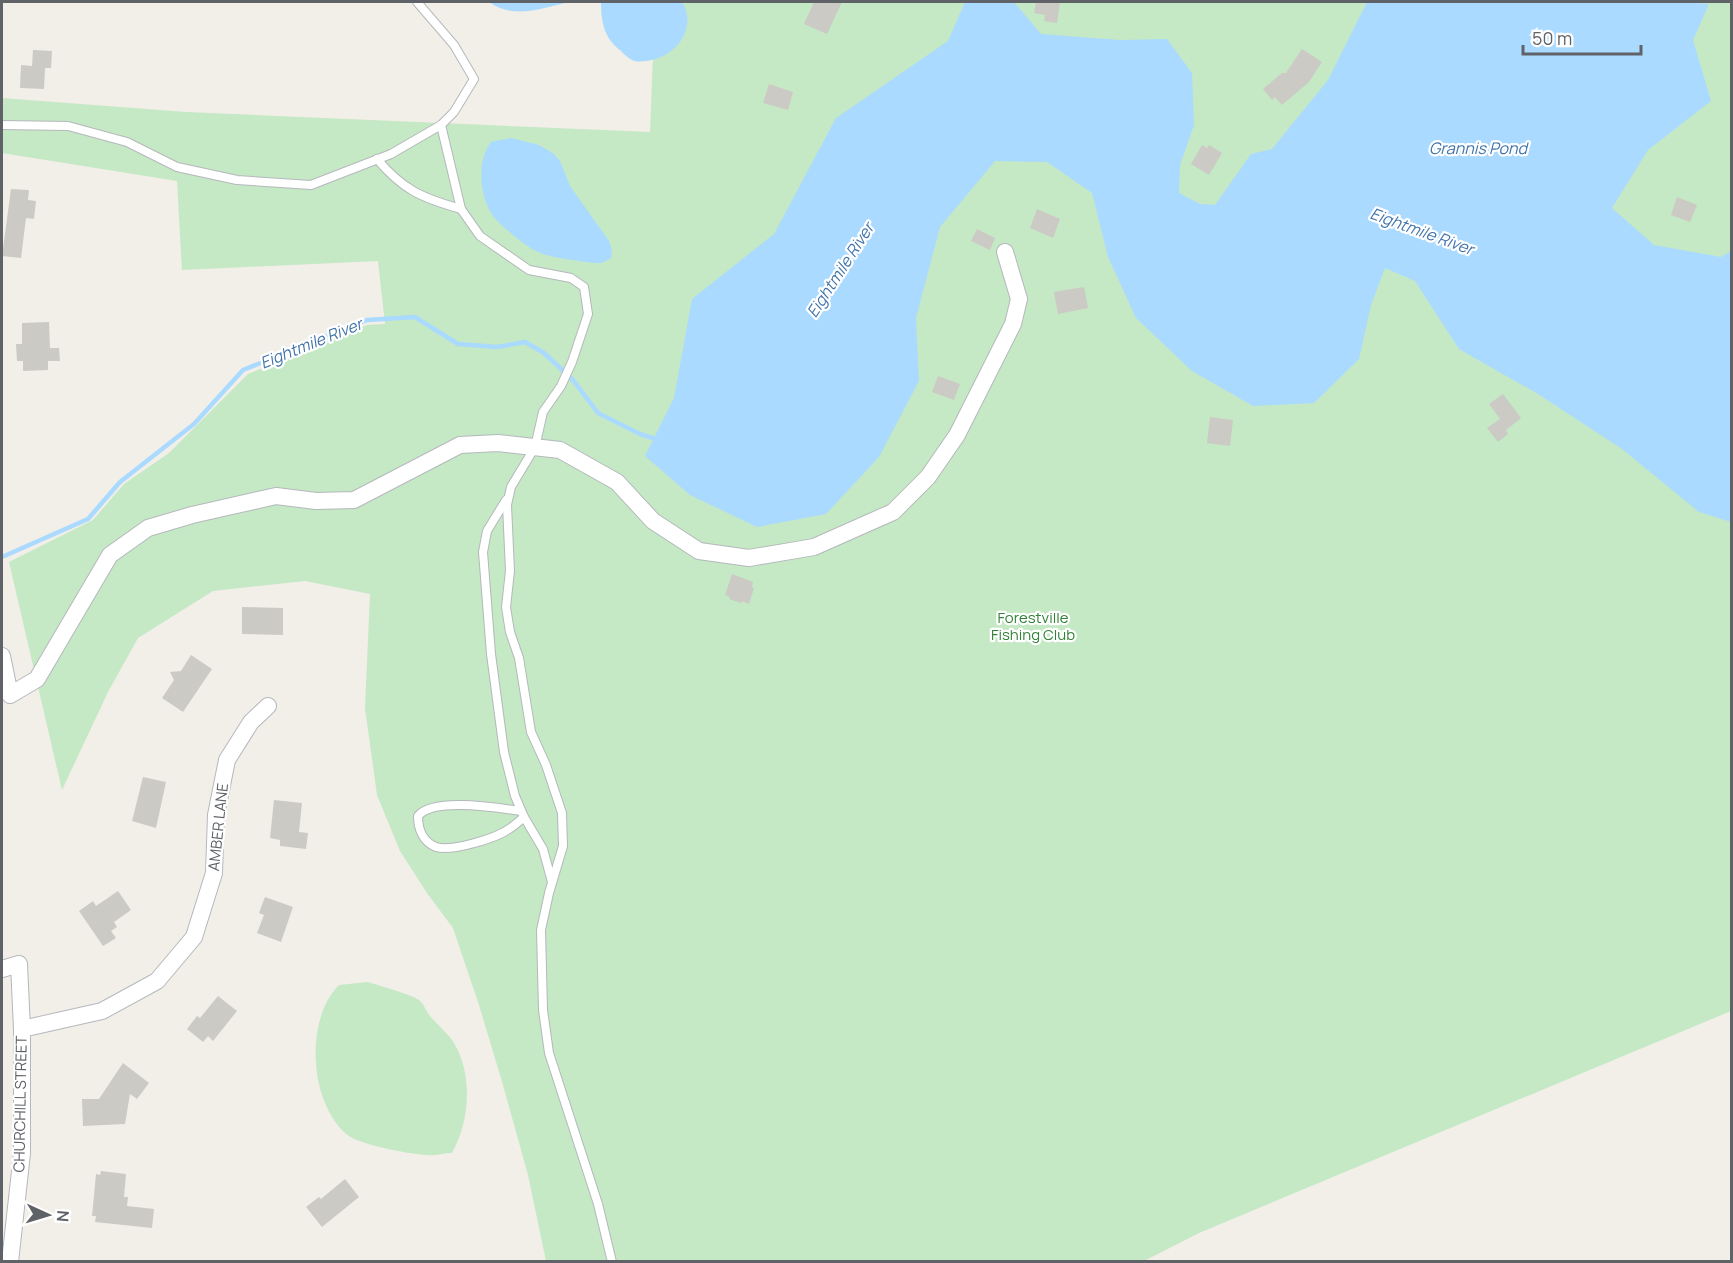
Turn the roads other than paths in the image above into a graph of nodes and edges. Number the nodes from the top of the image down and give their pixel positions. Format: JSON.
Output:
{"nodes":[{"id":1,"x":417,"y":2,"type":"edge"},
{"id":2,"x":2,"y":125,"type":"edge"},
{"id":3,"x":441,"y":125,"type":"junction"},
{"id":4,"x":377,"y":159,"type":"junction"},
{"id":5,"x":461,"y":209,"type":"junction"},
{"id":6,"x":1005,"y":252,"type":"dead end"},
{"id":7,"x":535,"y":447,"type":"junction"},
{"id":8,"x":508,"y":498,"type":"junction"},
{"id":9,"x":2,"y":656,"type":"edge"},
{"id":10,"x":268,"y":706,"type":"dead end"},
{"id":11,"x":523,"y":814,"type":"junction"},
{"id":12,"x":552,"y":882,"type":"junction"},
{"id":13,"x":2,"y":969,"type":"edge"},
{"id":14,"x":22,"y":1029,"type":"junction"},
{"id":15,"x":10,"y":1262,"type":"edge"},
{"id":16,"x":612,"y":1262,"type":"edge"}],
"edges":[{"from":1,"to":3,"type":"lane"},
{"from":2,"to":4,"type":"lane"},
{"from":3,"to":4,"type":"lane"},
{"from":3,"to":5,"type":"lane"},
{"from":4,"to":5,"type":"lane"},
{"from":5,"to":7,"type":"lane"},
{"from":6,"to":7,"type":"street"},
{"from":7,"to":8,"type":"lane"},
{"from":7,"to":9,"type":"street"},
{"from":8,"to":11,"type":"lane"},
{"from":8,"to":12,"type":"lane"},
{"from":10,"to":14,"type":"street","name":"AMBER LANE"},
{"from":11,"to":11,"type":"lane"},
{"from":11,"to":12,"type":"lane"},
{"from":12,"to":16,"type":"lane"},
{"from":13,"to":14,"type":"street","name":"CHURCHILL STREET"},
{"from":14,"to":15,"type":"street","name":"CHURCHILL STREET"}]}
